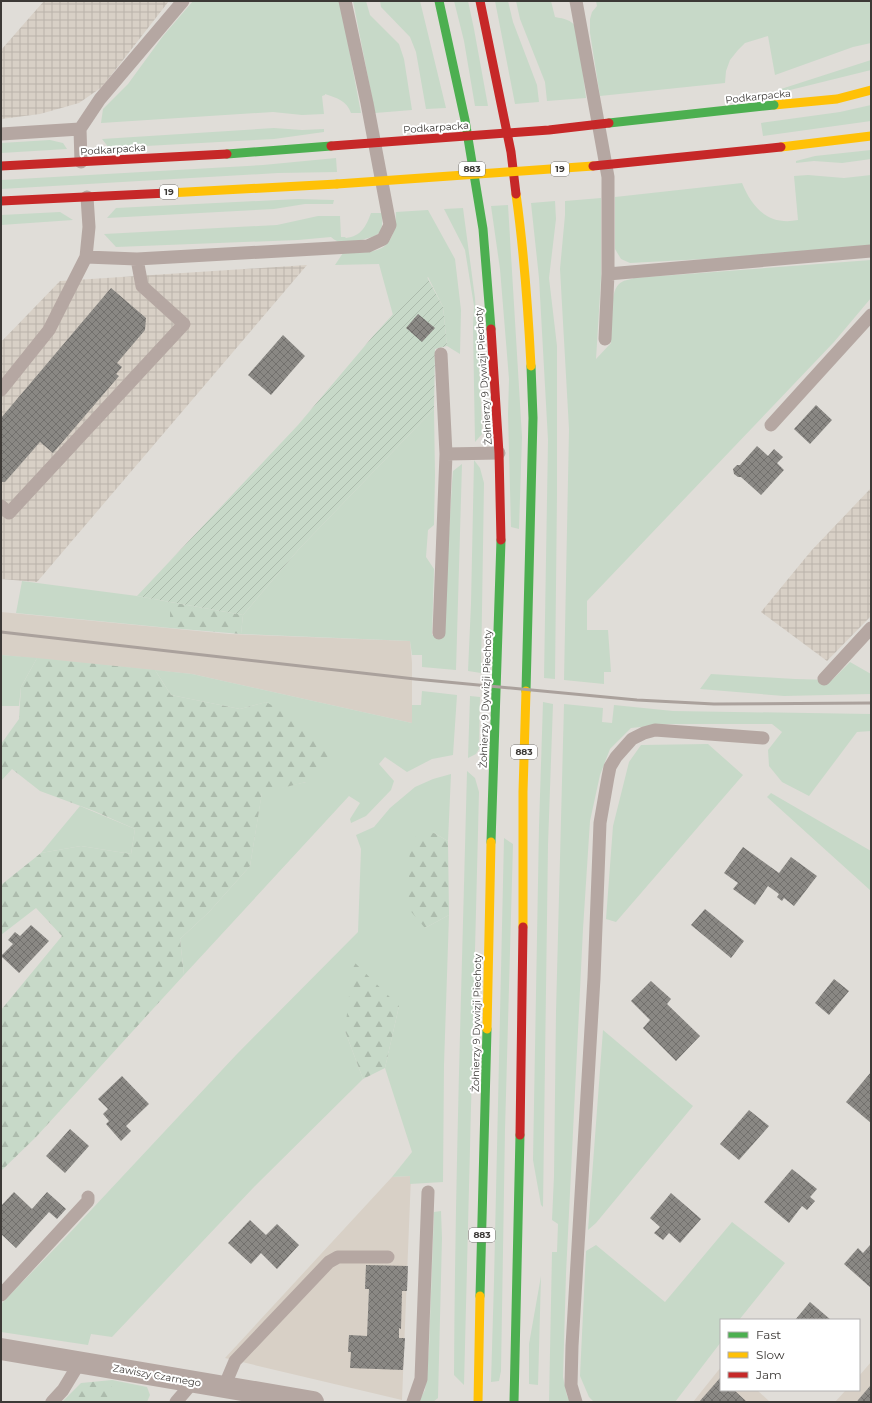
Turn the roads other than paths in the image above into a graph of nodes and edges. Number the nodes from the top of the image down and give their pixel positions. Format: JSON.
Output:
{"nodes":[{"id":1,"x":183,"y":1,"type":"edge"},
{"id":2,"x":345,"y":1,"type":"edge"},
{"id":3,"x":439,"y":1,"type":"edge"},
{"id":4,"x":480,"y":1,"type":"edge"},
{"id":5,"x":576,"y":1,"type":"edge"},
{"id":6,"x":871,"y":90,"type":"edge"},
{"id":7,"x":80,"y":129,"type":"junction"},
{"id":8,"x":1,"y":134,"type":"edge"},
{"id":9,"x":871,"y":136,"type":"edge"},
{"id":10,"x":81,"y":162,"type":"junction"},
{"id":11,"x":1,"y":166,"type":"edge"},
{"id":12,"x":87,"y":197,"type":"junction"},
{"id":13,"x":1,"y":201,"type":"edge"},
{"id":14,"x":871,"y":252,"type":"edge"},
{"id":15,"x":86,"y":257,"type":"junction"},
{"id":16,"x":137,"y":259,"type":"junction"},
{"id":17,"x":608,"y":274,"type":"junction"},
{"id":18,"x":871,"y":315,"type":"edge"},
{"id":19,"x":604,"y":340,"type":"dead end"},
{"id":20,"x":441,"y":354,"type":"dead end"},
{"id":21,"x":1,"y":390,"type":"edge"},
{"id":22,"x":771,"y":424,"type":"dead end"},
{"id":23,"x":499,"y":453,"type":"junction"},
{"id":24,"x":446,"y":454,"type":"junction"},
{"id":25,"x":1,"y":506,"type":"edge"},
{"id":26,"x":871,"y":628,"type":"edge"},
{"id":27,"x":439,"y":633,"type":"dead end"},
{"id":28,"x":824,"y":678,"type":"dead end"},
{"id":29,"x":763,"y":738,"type":"dead end"},
{"id":30,"x":428,"y":1192,"type":"dead end"},
{"id":31,"x":88,"y":1197,"type":"dead end"},
{"id":32,"x":388,"y":1257,"type":"dead end"},
{"id":33,"x":1,"y":1295,"type":"edge"},
{"id":34,"x":1,"y":1349,"type":"edge"},
{"id":35,"x":80,"y":1362,"type":"junction"},
{"id":36,"x":194,"y":1382,"type":"junction"},
{"id":37,"x":224,"y":1387,"type":"junction"},
{"id":38,"x":52,"y":1402,"type":"edge"},
{"id":39,"x":176,"y":1402,"type":"edge"},
{"id":40,"x":313,"y":1402,"type":"edge"},
{"id":41,"x":414,"y":1402,"type":"edge"},
{"id":42,"x":478,"y":1402,"type":"edge"},
{"id":43,"x":514,"y":1402,"type":"edge"},
{"id":44,"x":576,"y":1402,"type":"edge"}],
"edges":[{"from":1,"to":7,"type":"lane"},
{"from":2,"to":16,"type":"lane"},
{"from":3,"to":23,"type":"main road","name":"Żołnierzy 9 Dywizji Piechoty","number":"883"},
{"from":4,"to":43,"type":"main road","number":"883"},
{"from":5,"to":17,"type":"lane"},
{"from":6,"to":10,"type":"main road","name":"Podkarpacka","bridge":true},
{"from":7,"to":8,"type":"lane"},
{"from":7,"to":10,"type":"lane"},
{"from":9,"to":12,"type":"main road","number":"19","bridge":true},
{"from":10,"to":11,"type":"main road","name":"Podkarpacka"},
{"from":12,"to":13,"type":"main road","number":"19"},
{"from":12,"to":15,"type":"lane"},
{"from":14,"to":17,"type":"lane"},
{"from":15,"to":16,"type":"lane"},
{"from":15,"to":21,"type":"lane"},
{"from":16,"to":25,"type":"lane"},
{"from":17,"to":19,"type":"lane"},
{"from":18,"to":22,"type":"lane"},
{"from":20,"to":24,"type":"lane"},
{"from":23,"to":24,"type":"lane"},
{"from":23,"to":42,"type":"main road","name":"Żołnierzy 9 Dywizji Piechoty","number":"883"},
{"from":24,"to":27,"type":"lane"},
{"from":26,"to":28,"type":"lane"},
{"from":29,"to":44,"type":"lane"},
{"from":30,"to":41,"type":"lane"},
{"from":31,"to":33,"type":"lane"},
{"from":32,"to":37,"type":"lane"},
{"from":34,"to":35,"type":"street","name":"Zawiszy Czarnego"},
{"from":35,"to":36,"type":"street","name":"Zawiszy Czarnego"},
{"from":35,"to":38,"type":"lane"},
{"from":36,"to":37,"type":"street","name":"Zawiszy Czarnego"},
{"from":36,"to":39,"type":"lane"},
{"from":37,"to":40,"type":"street","name":"Zawiszy Czarnego"}]}
